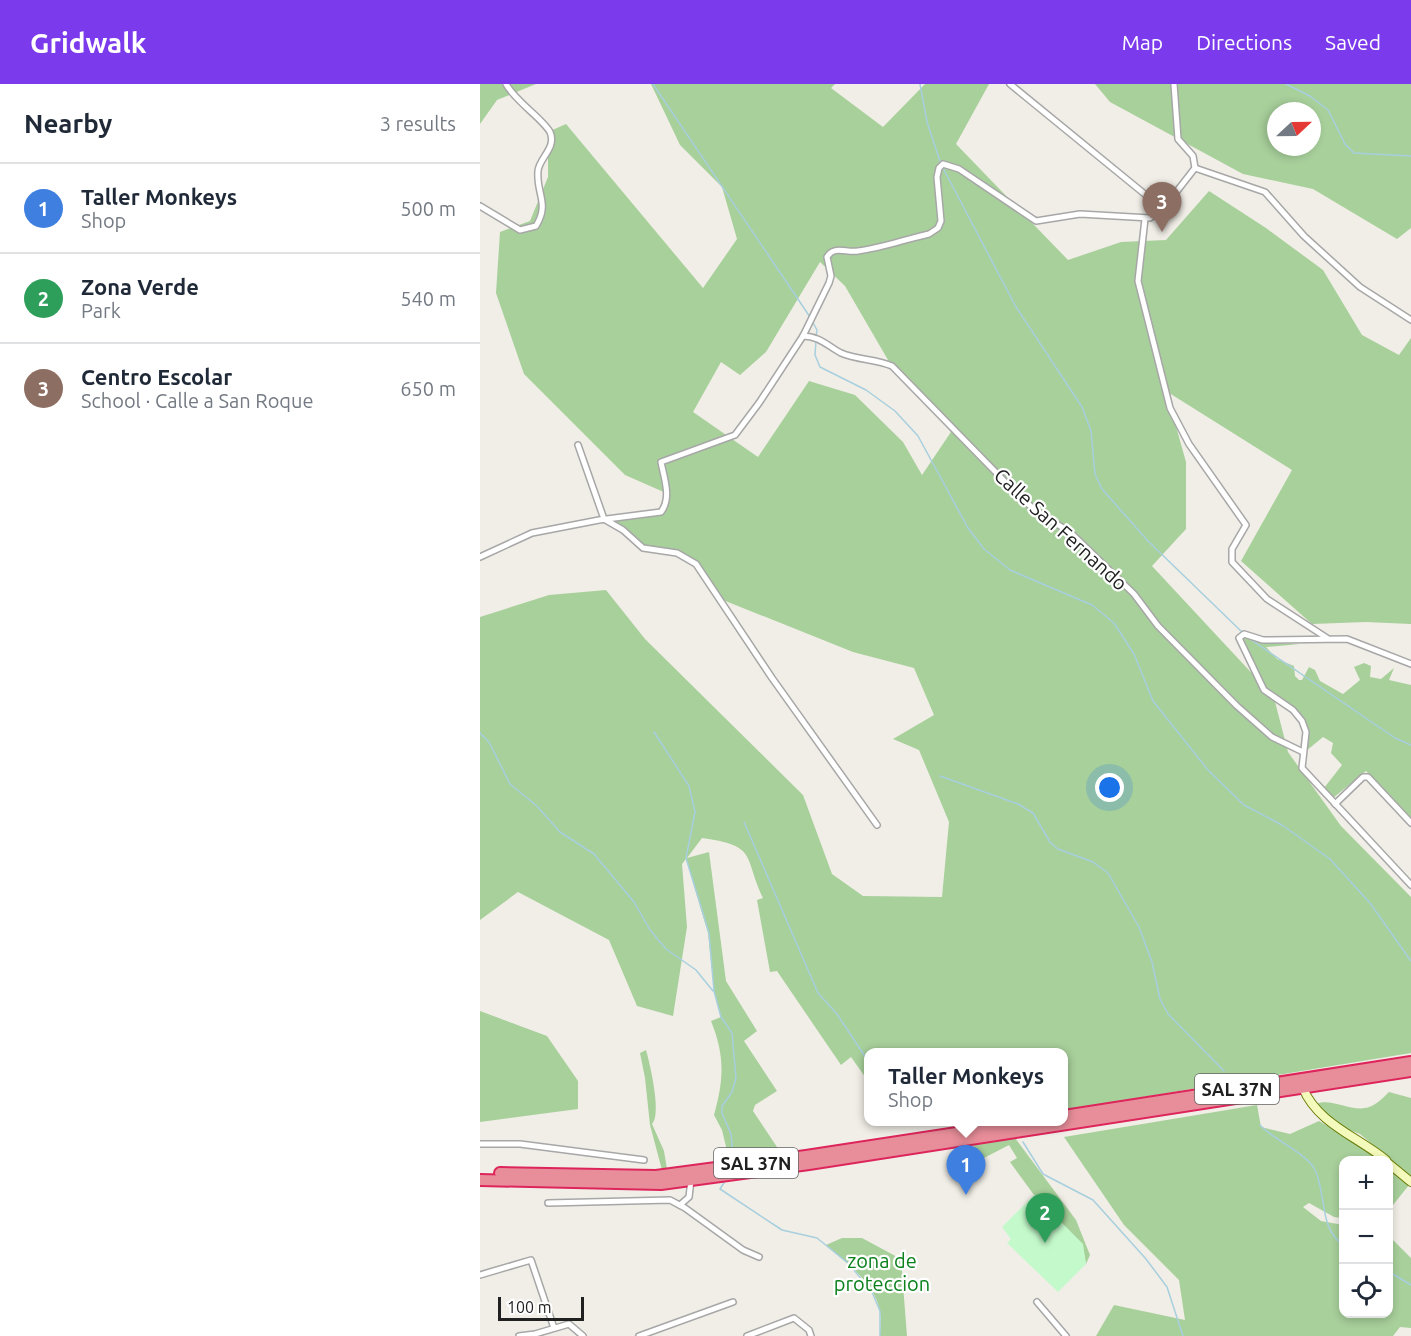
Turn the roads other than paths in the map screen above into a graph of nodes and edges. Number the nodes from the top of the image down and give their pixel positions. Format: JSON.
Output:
{"nodes":[{"id":1,"x":506,"y":84,"type":"edge"},
{"id":2,"x":1010,"y":84,"type":"edge"},
{"id":3,"x":1174,"y":84,"type":"edge"},
{"id":4,"x":1195,"y":168,"type":"junction"},
{"id":5,"x":480,"y":206,"type":"edge"},
{"id":6,"x":1163,"y":209,"type":"junction"},
{"id":7,"x":1145,"y":219,"type":"junction"},
{"id":8,"x":1411,"y":320,"type":"edge"},
{"id":9,"x":803,"y":336,"type":"junction"},
{"id":10,"x":579,"y":445,"type":"dead end"},
{"id":11,"x":604,"y":519,"type":"junction"},
{"id":12,"x":480,"y":557,"type":"edge"},
{"id":13,"x":1327,"y":638,"type":"junction"},
{"id":14,"x":1411,"y":664,"type":"edge"},
{"id":15,"x":1303,"y":752,"type":"junction"},
{"id":16,"x":1335,"y":804,"type":"junction"},
{"id":17,"x":1411,"y":823,"type":"edge"},
{"id":18,"x":877,"y":825,"type":"dead end"},
{"id":19,"x":1411,"y":885,"type":"edge"},
{"id":20,"x":1411,"y":1062,"type":"edge"},
{"id":21,"x":1411,"y":1071,"type":"edge"},
{"id":22,"x":1304,"y":1088,"type":"junction"},
{"id":23,"x":1068,"y":1115,"type":"edge"},
{"id":24,"x":1068,"y":1123,"type":"edge"},
{"id":25,"x":1003,"y":1126,"type":"edge"},
{"id":26,"x":1051,"y":1126,"type":"edge"},
{"id":27,"x":480,"y":1144,"type":"edge"},
{"id":28,"x":1380,"y":1156,"type":"edge"},
{"id":29,"x":645,"y":1160,"type":"dead end"},
{"id":30,"x":1393,"y":1167,"type":"edge"},
{"id":31,"x":480,"y":1172,"type":"edge"},
{"id":32,"x":480,"y":1180,"type":"edge"},
{"id":33,"x":691,"y":1180,"type":"junction"},
{"id":34,"x":1411,"y":1182,"type":"edge"},
{"id":35,"x":548,"y":1203,"type":"dead end"},
{"id":36,"x":680,"y":1205,"type":"junction"},
{"id":37,"x":759,"y":1257,"type":"dead end"},
{"id":38,"x":480,"y":1275,"type":"edge"},
{"id":39,"x":733,"y":1302,"type":"dead end"},
{"id":40,"x":1037,"y":1302,"type":"dead end"},
{"id":41,"x":554,"y":1328,"type":"junction"},
{"id":42,"x":519,"y":1336,"type":"edge"},
{"id":43,"x":583,"y":1336,"type":"edge"},
{"id":44,"x":639,"y":1336,"type":"edge"},
{"id":45,"x":747,"y":1336,"type":"edge"},
{"id":46,"x":811,"y":1336,"type":"edge"},
{"id":47,"x":1066,"y":1336,"type":"edge"}],
"edges":[{"from":1,"to":5,"type":"street"},
{"from":2,"to":6,"type":"street"},
{"from":3,"to":4,"type":"street"},
{"from":4,"to":6,"type":"street"},
{"from":4,"to":8,"type":"street"},
{"from":6,"to":7,"type":"street"},
{"from":7,"to":9,"type":"street"},
{"from":7,"to":13,"type":"street"},
{"from":9,"to":11,"type":"street"},
{"from":9,"to":15,"type":"street","name":"Calle San Fernando"},
{"from":10,"to":11,"type":"street"},
{"from":11,"to":12,"type":"street"},
{"from":11,"to":18,"type":"street"},
{"from":13,"to":14,"type":"street"},
{"from":13,"to":15,"type":"street"},
{"from":15,"to":16,"type":"street"},
{"from":16,"to":17,"type":"street"},
{"from":16,"to":19,"type":"street"},
{"from":20,"to":23,"type":"highway","number":"SAL 37N"},
{"from":21,"to":22,"type":"highway","number":"SAL 37N"},
{"from":22,"to":24,"type":"highway","number":"SAL 37N"},
{"from":22,"to":28,"type":"street"},
{"from":25,"to":31,"type":"highway","number":"SAL 37N"},
{"from":26,"to":33,"type":"highway","number":"SAL 37N"},
{"from":27,"to":29,"type":"street"},
{"from":30,"to":34,"type":"street"},
{"from":32,"to":33,"type":"highway","number":"SAL 37N"},
{"from":33,"to":36,"type":"street"},
{"from":35,"to":36,"type":"street"},
{"from":36,"to":37,"type":"street"},
{"from":38,"to":41,"type":"street"},
{"from":39,"to":44,"type":"street"},
{"from":40,"to":47,"type":"street"},
{"from":41,"to":42,"type":"street"},
{"from":41,"to":43,"type":"street"},
{"from":45,"to":46,"type":"street"}]}
